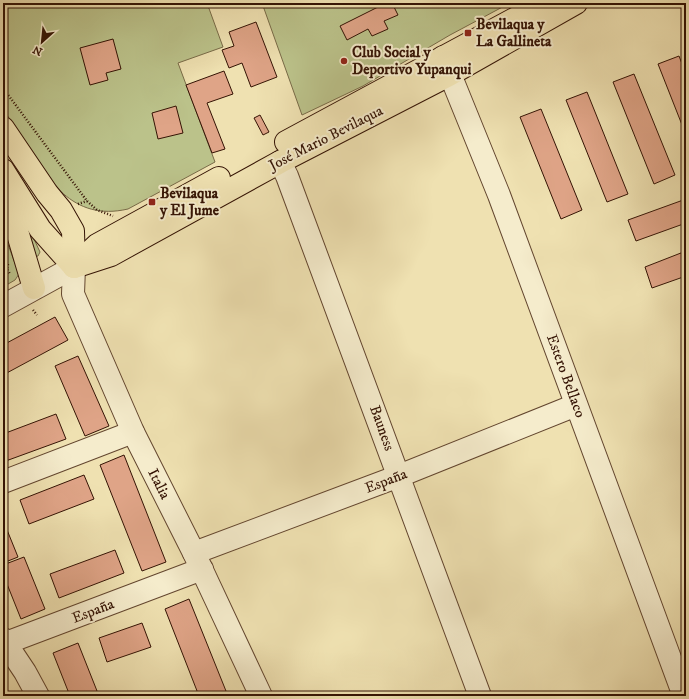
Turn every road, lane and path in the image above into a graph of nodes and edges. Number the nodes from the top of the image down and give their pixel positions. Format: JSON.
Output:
{"nodes":[{"id":1,"x":544,"y":3,"type":"edge"},
{"id":2,"x":576,"y":3,"type":"edge"},
{"id":3,"x":446,"y":66,"type":"junction"},
{"id":4,"x":3,"y":88,"type":"edge"},
{"id":5,"x":3,"y":128,"type":"edge"},
{"id":6,"x":280,"y":162,"type":"junction"},
{"id":7,"x":3,"y":170,"type":"edge"},
{"id":8,"x":3,"y":184,"type":"edge"},
{"id":9,"x":113,"y":216,"type":"dead end"},
{"id":10,"x":74,"y":267,"type":"junction"},
{"id":11,"x":3,"y":268,"type":"edge"},
{"id":12,"x":3,"y":279,"type":"edge"},
{"id":13,"x":34,"y":288,"type":"junction"},
{"id":14,"x":3,"y":306,"type":"edge"},
{"id":15,"x":576,"y":405,"type":"junction"},
{"id":16,"x":133,"y":432,"type":"junction"},
{"id":17,"x":399,"y":476,"type":"junction"},
{"id":18,"x":3,"y":482,"type":"edge"},
{"id":19,"x":198,"y":561,"type":"junction"},
{"id":20,"x":5,"y":641,"type":"edge"},
{"id":21,"x":38,"y":696,"type":"edge"},
{"id":22,"x":261,"y":696,"type":"edge"},
{"id":23,"x":480,"y":696,"type":"edge"},
{"id":24,"x":684,"y":696,"type":"edge"}],
"edges":[{"from":1,"to":3,"type":"main road","name":"José Mario Bevilaqua"},
{"from":2,"to":3,"type":"main road","name":"José Mario Bevilaqua"},
{"from":3,"to":6,"type":"main road","name":"José Mario Bevilaqua"},
{"from":3,"to":10,"type":"main road","name":"José Mario Bevilaqua"},
{"from":3,"to":15,"type":"street","name":"Estero Bellaco"},
{"from":4,"to":9,"type":"path"},
{"from":5,"to":10,"type":"main road"},
{"from":6,"to":10,"type":"main road","name":"José Mario Bevilaqua"},
{"from":6,"to":17,"type":"street","name":"Bauness"},
{"from":7,"to":10,"type":"main road"},
{"from":8,"to":13,"type":"main road"},
{"from":10,"to":13,"type":"street","name":"José Mario Bevilaqua"},
{"from":10,"to":16,"type":"street","name":"Italia"},
{"from":11,"to":12,"type":"path"},
{"from":13,"to":14,"type":"street","name":"José Mario Bevilaqua"},
{"from":15,"to":17,"type":"street","name":"España"},
{"from":15,"to":24,"type":"street","name":"Estero Bellaco"},
{"from":16,"to":18,"type":"street"},
{"from":16,"to":19,"type":"street","name":"Italia"},
{"from":17,"to":19,"type":"street","name":"España"},
{"from":17,"to":23,"type":"street","name":"Bauness"},
{"from":19,"to":20,"type":"street","name":"España"},
{"from":19,"to":22,"type":"street","name":"Italia"},
{"from":20,"to":21,"type":"street"}]}
